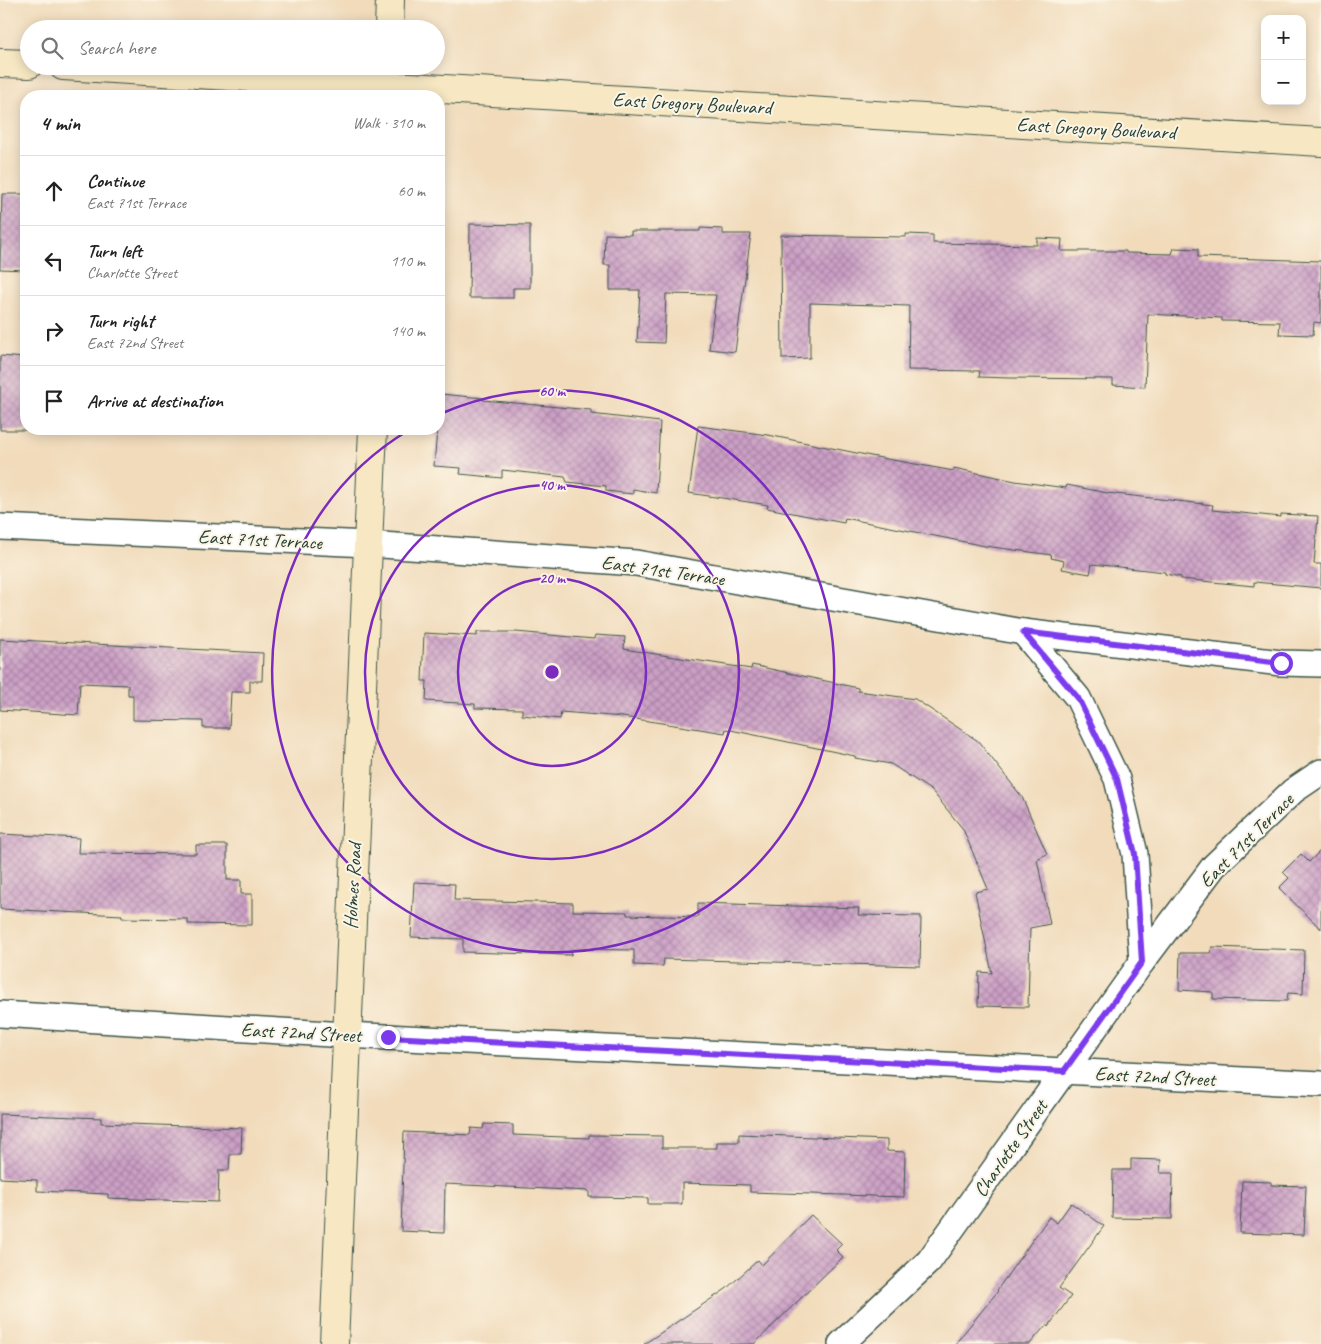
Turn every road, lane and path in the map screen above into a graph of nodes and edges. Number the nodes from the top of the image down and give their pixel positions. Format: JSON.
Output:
{"nodes":[{"id":1,"x":390,"y":0,"type":"edge"},
{"id":2,"x":389,"y":20,"type":"edge"},
{"id":3,"x":0,"y":63,"type":"edge"},
{"id":4,"x":20,"y":64,"type":"edge"},
{"id":5,"x":246,"y":75,"type":"edge"},
{"id":6,"x":388,"y":82,"type":"edge"},
{"id":7,"x":1321,"y":142,"type":"edge"},
{"id":8,"x":373,"y":435,"type":"edge"},
{"id":9,"x":0,"y":527,"type":"edge"},
{"id":10,"x":368,"y":544,"type":"junction"},
{"id":11,"x":1023,"y":632,"type":"junction"},
{"id":12,"x":1321,"y":664,"type":"edge"},
{"id":13,"x":1321,"y":772,"type":"edge"},
{"id":14,"x":1142,"y":962,"type":"junction"},
{"id":15,"x":0,"y":1014,"type":"edge"},
{"id":16,"x":346,"y":1035,"type":"junction"},
{"id":17,"x":1064,"y":1071,"type":"junction"},
{"id":18,"x":1321,"y":1084,"type":"edge"},
{"id":19,"x":334,"y":1344,"type":"edge"},
{"id":20,"x":841,"y":1344,"type":"edge"}],
"edges":[{"from":1,"to":2,"type":"main road"},
{"from":3,"to":4,"type":"main road"},
{"from":5,"to":6,"type":"main road","name":"East Gregory Boulevard"},
{"from":6,"to":7,"type":"main road","name":"East Gregory Boulevard"},
{"from":8,"to":10,"type":"main road","name":"Holmes Road"},
{"from":9,"to":10,"type":"street","name":"East 71st Terrace"},
{"from":10,"to":11,"type":"street","name":"East 71st Terrace"},
{"from":10,"to":16,"type":"main road","name":"Holmes Road"},
{"from":11,"to":12,"type":"street","name":"East 71st Terrace"},
{"from":11,"to":14,"type":"street"},
{"from":13,"to":14,"type":"street","name":"East 71st Terrace"},
{"from":14,"to":17,"type":"street","name":"Charlotte Street"},
{"from":15,"to":16,"type":"street","name":"East 72nd Street"},
{"from":16,"to":17,"type":"street","name":"East 72nd Street"},
{"from":16,"to":19,"type":"main road","name":"Holmes Road"},
{"from":17,"to":18,"type":"street","name":"East 72nd Street"},
{"from":17,"to":20,"type":"street","name":"Charlotte Street"}]}
